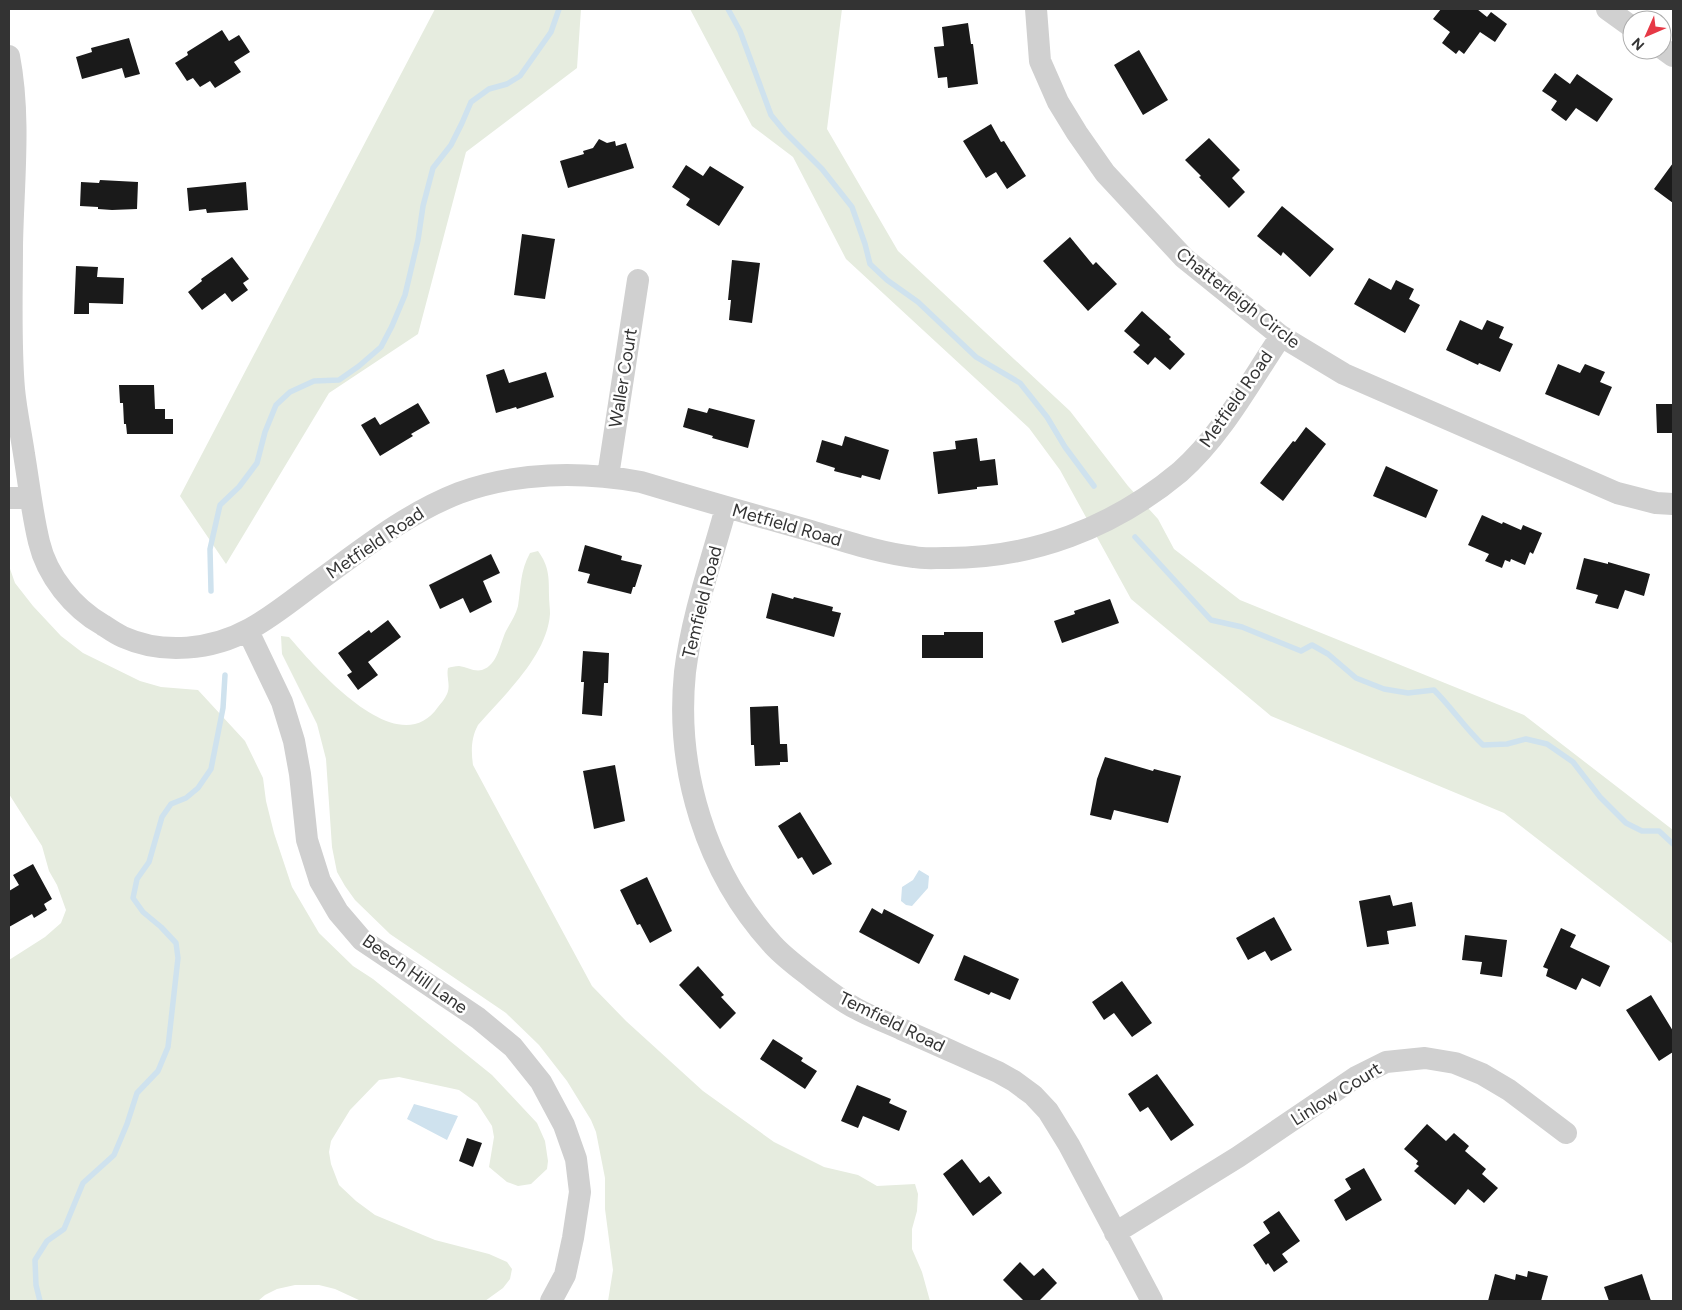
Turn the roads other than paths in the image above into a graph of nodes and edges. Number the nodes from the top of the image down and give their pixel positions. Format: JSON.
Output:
{"nodes":[{"id":1,"x":1036,"y":9,"type":"edge"},
{"id":2,"x":1607,"y":9,"type":"edge"},
{"id":3,"x":1622,"y":19,"type":"edge"},
{"id":4,"x":9,"y":56,"type":"edge"},
{"id":5,"x":10,"y":248,"type":"edge"},
{"id":6,"x":638,"y":280,"type":"dead end"},
{"id":7,"x":1281,"y":336,"type":"junction"},
{"id":8,"x":608,"y":476,"type":"junction"},
{"id":9,"x":19,"y":498,"type":"edge"},
{"id":10,"x":1673,"y":504,"type":"edge"},
{"id":11,"x":726,"y":508,"type":"junction"},
{"id":12,"x":248,"y":630,"type":"junction"},
{"id":13,"x":1566,"y":1133,"type":"dead end"},
{"id":14,"x":1115,"y":1233,"type":"junction"},
{"id":15,"x":551,"y":1301,"type":"edge"},
{"id":16,"x":1152,"y":1301,"type":"edge"}],
"edges":[{"from":1,"to":7,"type":"street","name":"Chatterleigh Circle"},
{"from":2,"to":3,"type":"street"},
{"from":4,"to":5,"type":"street","name":"Metfield Road"},
{"from":5,"to":9,"type":"street","name":"Metfield Road"},
{"from":6,"to":8,"type":"street","name":"Waller Court"},
{"from":7,"to":10,"type":"street","name":"Chatterleigh Circle"},
{"from":7,"to":11,"type":"street","name":"Metfield Road"},
{"from":8,"to":11,"type":"street","name":"Metfield Road"},
{"from":8,"to":12,"type":"street","name":"Metfield Road"},
{"from":9,"to":12,"type":"street","name":"Metfield Road"},
{"from":11,"to":14,"type":"street","name":"Temfield Road"},
{"from":12,"to":15,"type":"street","name":"Beech Hill Lane"},
{"from":13,"to":14,"type":"street","name":"Linlow Court"},
{"from":14,"to":16,"type":"street","name":"Temfield Road"}]}
